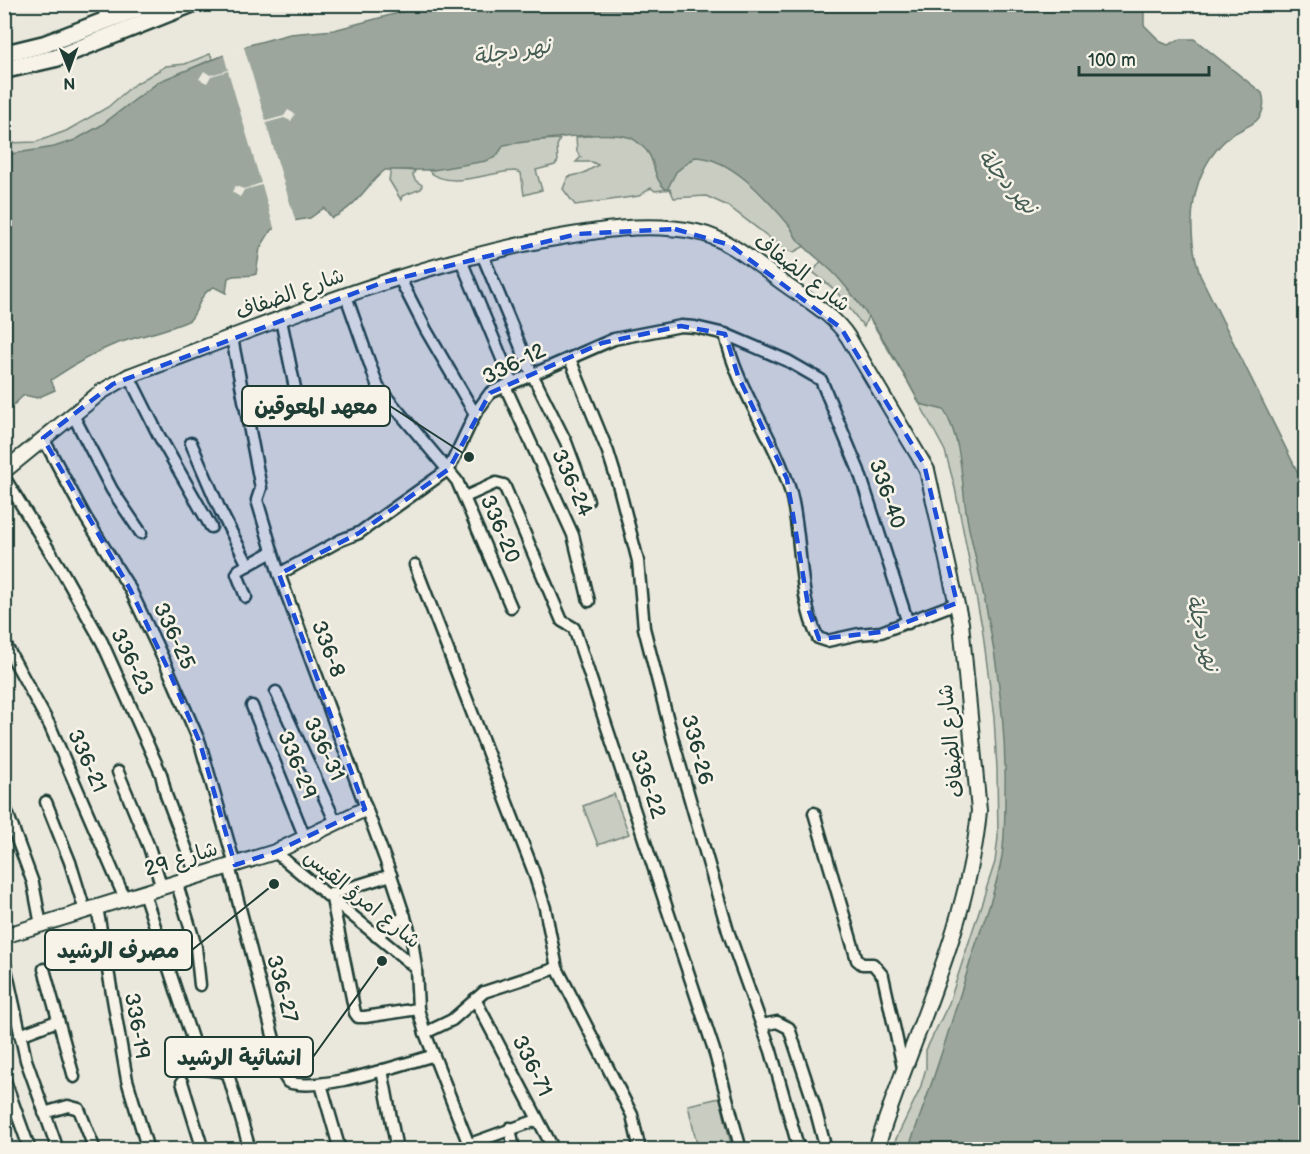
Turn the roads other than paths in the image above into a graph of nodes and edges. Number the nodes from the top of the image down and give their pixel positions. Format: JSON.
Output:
{"nodes":[{"id":1,"x":104,"y":4,"type":"edge"},
{"id":2,"x":149,"y":4,"type":"edge"},
{"id":3,"x":187,"y":6,"type":"edge"},
{"id":4,"x":105,"y":22,"type":"junction"},
{"id":5,"x":4,"y":54,"type":"edge"},
{"id":6,"x":4,"y":70,"type":"edge"},
{"id":7,"x":482,"y":254,"type":"junction"},
{"id":8,"x":461,"y":260,"type":"junction"},
{"id":9,"x":399,"y":277,"type":"junction"},
{"id":10,"x":346,"y":296,"type":"junction"},
{"id":11,"x":281,"y":320,"type":"junction"},
{"id":12,"x":725,"y":334,"type":"junction"},
{"id":13,"x":232,"y":338,"type":"junction"},
{"id":14,"x":570,"y":359,"type":"junction"},
{"id":15,"x":532,"y":374,"type":"junction"},
{"id":16,"x":129,"y":376,"type":"junction"},
{"id":17,"x":821,"y":380,"type":"joint"},
{"id":18,"x":508,"y":384,"type":"junction"},
{"id":19,"x":295,"y":388,"type":"dead end"},
{"id":20,"x":475,"y":414,"type":"junction"},
{"id":21,"x":73,"y":415,"type":"junction"},
{"id":22,"x":43,"y":438,"type":"junction"},
{"id":23,"x":191,"y":443,"type":"dead end"},
{"id":24,"x":449,"y":470,"type":"junction"},
{"id":25,"x":4,"y":471,"type":"edge"},
{"id":26,"x":4,"y":477,"type":"edge"},
{"id":27,"x":465,"y":497,"type":"junction"},
{"id":28,"x":588,"y":501,"type":"dead end"},
{"id":29,"x":211,"y":527,"type":"dead end"},
{"id":30,"x":141,"y":533,"type":"dead end"},
{"id":31,"x":272,"y":552,"type":"junction"},
{"id":32,"x":248,"y":565,"type":"junction"},
{"id":33,"x":415,"y":565,"type":"dead end"},
{"id":34,"x":279,"y":574,"type":"junction"},
{"id":35,"x":246,"y":597,"type":"dead end"},
{"id":36,"x":589,"y":600,"type":"dead end"},
{"id":37,"x":957,"y":603,"type":"junction"},
{"id":38,"x":511,"y":607,"type":"dead end"},
{"id":39,"x":908,"y":623,"type":"junction"},
{"id":40,"x":4,"y":642,"type":"edge"},
{"id":41,"x":276,"y":692,"type":"dead end"},
{"id":42,"x":252,"y":706,"type":"dead end"},
{"id":43,"x":118,"y":772,"type":"dead end"},
{"id":44,"x":46,"y":802,"type":"dead end"},
{"id":45,"x":4,"y":804,"type":"edge"},
{"id":46,"x":365,"y":808,"type":"junction"},
{"id":47,"x":814,"y":813,"type":"dead end"},
{"id":48,"x":336,"y":823,"type":"junction"},
{"id":49,"x":304,"y":838,"type":"junction"},
{"id":50,"x":275,"y":852,"type":"junction"},
{"id":51,"x":232,"y":866,"type":"junction"},
{"id":52,"x":391,"y":875,"type":"junction"},
{"id":53,"x":197,"y":877,"type":"junction"},
{"id":54,"x":177,"y":884,"type":"junction"},
{"id":55,"x":162,"y":888,"type":"junction"},
{"id":56,"x":144,"y":893,"type":"junction"},
{"id":57,"x":329,"y":897,"type":"junction"},
{"id":58,"x":125,"y":899,"type":"junction"},
{"id":59,"x":91,"y":909,"type":"junction"},
{"id":60,"x":405,"y":916,"type":"junction"},
{"id":61,"x":41,"y":925,"type":"junction"},
{"id":62,"x":4,"y":936,"type":"edge"},
{"id":63,"x":376,"y":936,"type":"junction"},
{"id":64,"x":4,"y":960,"type":"edge"},
{"id":65,"x":416,"y":968,"type":"junction"},
{"id":66,"x":557,"y":968,"type":"junction"},
{"id":67,"x":44,"y":969,"type":"dead end"},
{"id":68,"x":200,"y":985,"type":"dead end"},
{"id":69,"x":475,"y":999,"type":"junction"},
{"id":70,"x":418,"y":1009,"type":"junction"},
{"id":71,"x":57,"y":1021,"type":"junction"},
{"id":72,"x":762,"y":1025,"type":"junction"},
{"id":73,"x":425,"y":1033,"type":"junction"},
{"id":74,"x":20,"y":1035,"type":"junction"},
{"id":75,"x":432,"y":1056,"type":"junction"},
{"id":76,"x":382,"y":1070,"type":"junction"},
{"id":77,"x":904,"y":1075,"type":"junction"},
{"id":78,"x":74,"y":1077,"type":"dead end"},
{"id":79,"x":4,"y":1078,"type":"edge"},
{"id":80,"x":182,"y":1083,"type":"dead end"},
{"id":81,"x":321,"y":1084,"type":"junction"},
{"id":82,"x":44,"y":1113,"type":"junction"},
{"id":83,"x":537,"y":1120,"type":"junction"},
{"id":84,"x":510,"y":1128,"type":"junction"},
{"id":85,"x":470,"y":1147,"type":"edge"},
{"id":86,"x":30,"y":1149,"type":"edge"},
{"id":87,"x":58,"y":1149,"type":"edge"},
{"id":88,"x":94,"y":1149,"type":"edge"},
{"id":89,"x":148,"y":1149,"type":"edge"},
{"id":90,"x":203,"y":1149,"type":"edge"},
{"id":91,"x":250,"y":1149,"type":"edge"},
{"id":92,"x":340,"y":1149,"type":"edge"},
{"id":93,"x":397,"y":1149,"type":"edge"},
{"id":94,"x":514,"y":1149,"type":"edge"},
{"id":95,"x":554,"y":1149,"type":"edge"},
{"id":96,"x":640,"y":1149,"type":"edge"},
{"id":97,"x":741,"y":1149,"type":"edge"},
{"id":98,"x":800,"y":1149,"type":"edge"},
{"id":99,"x":826,"y":1149,"type":"edge"},
{"id":100,"x":876,"y":1149,"type":"edge"}],
"edges":[{"from":1,"to":4,"type":"street"},
{"from":2,"to":4,"type":"main road"},
{"from":3,"to":6,"type":"main road"},
{"from":4,"to":5,"type":"main road"},
{"from":7,"to":8,"type":"street","name":"شارع الضفاف"},
{"from":7,"to":15,"type":"street"},
{"from":7,"to":37,"type":"street","name":"شارع الضفاف"},
{"from":8,"to":9,"type":"street","name":"شارع الضفاف"},
{"from":8,"to":18,"type":"street","name":"336-24"},
{"from":9,"to":10,"type":"street","name":"شارع الضفاف"},
{"from":9,"to":20,"type":"street"},
{"from":10,"to":11,"type":"street","name":"شارع الضفاف"},
{"from":10,"to":24,"type":"street","name":"336-20"},
{"from":11,"to":13,"type":"street","name":"شارع الضفاف"},
{"from":11,"to":19,"type":"street"},
{"from":12,"to":14,"type":"street","name":"336-12"},
{"from":12,"to":17,"type":"street","name":"336-12"},
{"from":12,"to":39,"type":"street"},
{"from":13,"to":16,"type":"street","name":"شارع الضفاف"},
{"from":13,"to":31,"type":"street","name":"336-8"},
{"from":14,"to":15,"type":"street","name":"336-12"},
{"from":14,"to":72,"type":"street","name":"336-26"},
{"from":15,"to":18,"type":"street","name":"336-12"},
{"from":15,"to":28,"type":"street"},
{"from":16,"to":21,"type":"street","name":"شارع الضفاف"},
{"from":16,"to":29,"type":"street"},
{"from":17,"to":39,"type":"street","name":"336-40"},
{"from":18,"to":20,"type":"street","name":"336-12"},
{"from":18,"to":36,"type":"street","name":"336-24"},
{"from":20,"to":24,"type":"street","name":"336-12"},
{"from":21,"to":22,"type":"street","name":"شارع الضفاف"},
{"from":21,"to":30,"type":"street"},
{"from":22,"to":25,"type":"street","name":"شارع الضفاف"},
{"from":22,"to":51,"type":"street","name":"336-25"},
{"from":23,"to":32,"type":"street"},
{"from":24,"to":27,"type":"street","name":"336-20"},
{"from":24,"to":34,"type":"street"},
{"from":26,"to":53,"type":"street","name":"336-23"},
{"from":27,"to":38,"type":"street","name":"336-20"},
{"from":27,"to":97,"type":"street","name":"336-22"},
{"from":31,"to":32,"type":"street"},
{"from":31,"to":34,"type":"street","name":"336-8"},
{"from":32,"to":35,"type":"street"},
{"from":33,"to":66,"type":"street"},
{"from":34,"to":46,"type":"street","name":"336-8"},
{"from":37,"to":39,"type":"street"},
{"from":37,"to":77,"type":"street","name":"شارع الضفاف"},
{"from":40,"to":58,"type":"street","name":"336-21"},
{"from":41,"to":48,"type":"street","name":"336-31"},
{"from":42,"to":49,"type":"street","name":"336-29"},
{"from":43,"to":55,"type":"street"},
{"from":44,"to":59,"type":"street","name":"336-19"},
{"from":45,"to":61,"type":"street"},
{"from":46,"to":48,"type":"street","name":"شارع 29"},
{"from":46,"to":52,"type":"street","name":"336-8"},
{"from":47,"to":77,"type":"street"},
{"from":48,"to":49,"type":"street","name":"شارع 29"},
{"from":49,"to":50,"type":"street","name":"شارع 29"},
{"from":50,"to":51,"type":"street","name":"شارع 29"},
{"from":50,"to":57,"type":"street","name":"شارع امرؤ القيس"},
{"from":51,"to":53,"type":"street","name":"شارع 29"},
{"from":51,"to":81,"type":"street","name":"336-27"},
{"from":52,"to":57,"type":"street"},
{"from":52,"to":60,"type":"street","name":"336-8"},
{"from":53,"to":54,"type":"street","name":"شارع 29"},
{"from":54,"to":55,"type":"street","name":"شارع 29"},
{"from":54,"to":68,"type":"street"},
{"from":55,"to":56,"type":"street","name":"شارع 29"},
{"from":56,"to":58,"type":"street","name":"شارع 29"},
{"from":56,"to":91,"type":"street"},
{"from":57,"to":63,"type":"street","name":"شارع امرؤ القيس"},
{"from":57,"to":70,"type":"street"},
{"from":58,"to":59,"type":"street","name":"شارع 29"},
{"from":59,"to":61,"type":"street","name":"شارع 29"},
{"from":59,"to":89,"type":"street","name":"336-19"},
{"from":60,"to":63,"type":"street"},
{"from":60,"to":65,"type":"street","name":"336-8"},
{"from":61,"to":62,"type":"street","name":"شارع 29"},
{"from":63,"to":65,"type":"street","name":"شارع امرؤ القيس"},
{"from":64,"to":74,"type":"street"},
{"from":65,"to":70,"type":"street","name":"شارع امرؤ القيس"},
{"from":66,"to":69,"type":"street"},
{"from":66,"to":96,"type":"street"},
{"from":67,"to":71,"type":"street"},
{"from":69,"to":73,"type":"street"},
{"from":69,"to":83,"type":"street","name":"336-71"},
{"from":70,"to":73,"type":"street","name":"شارع امرؤ القيس"},
{"from":71,"to":74,"type":"street"},
{"from":71,"to":78,"type":"street"},
{"from":72,"to":98,"type":"street","name":"336-26"},
{"from":72,"to":99,"type":"street"},
{"from":73,"to":75,"type":"street","name":"شارع امرؤ القيس"},
{"from":74,"to":82,"type":"street"},
{"from":75,"to":76,"type":"street","name":"336-27"},
{"from":75,"to":85,"type":"street","name":"شارع امرؤ القيس"},
{"from":76,"to":81,"type":"street","name":"336-27"},
{"from":76,"to":93,"type":"street"},
{"from":77,"to":100,"type":"street","name":"شارع الضفاف"},
{"from":79,"to":86,"type":"street"},
{"from":80,"to":90,"type":"street"},
{"from":81,"to":92,"type":"street"},
{"from":82,"to":87,"type":"street"},
{"from":82,"to":88,"type":"street"},
{"from":83,"to":84,"type":"street"},
{"from":83,"to":95,"type":"street","name":"336-71"},
{"from":84,"to":85,"type":"street"},
{"from":84,"to":94,"type":"street"}]}
